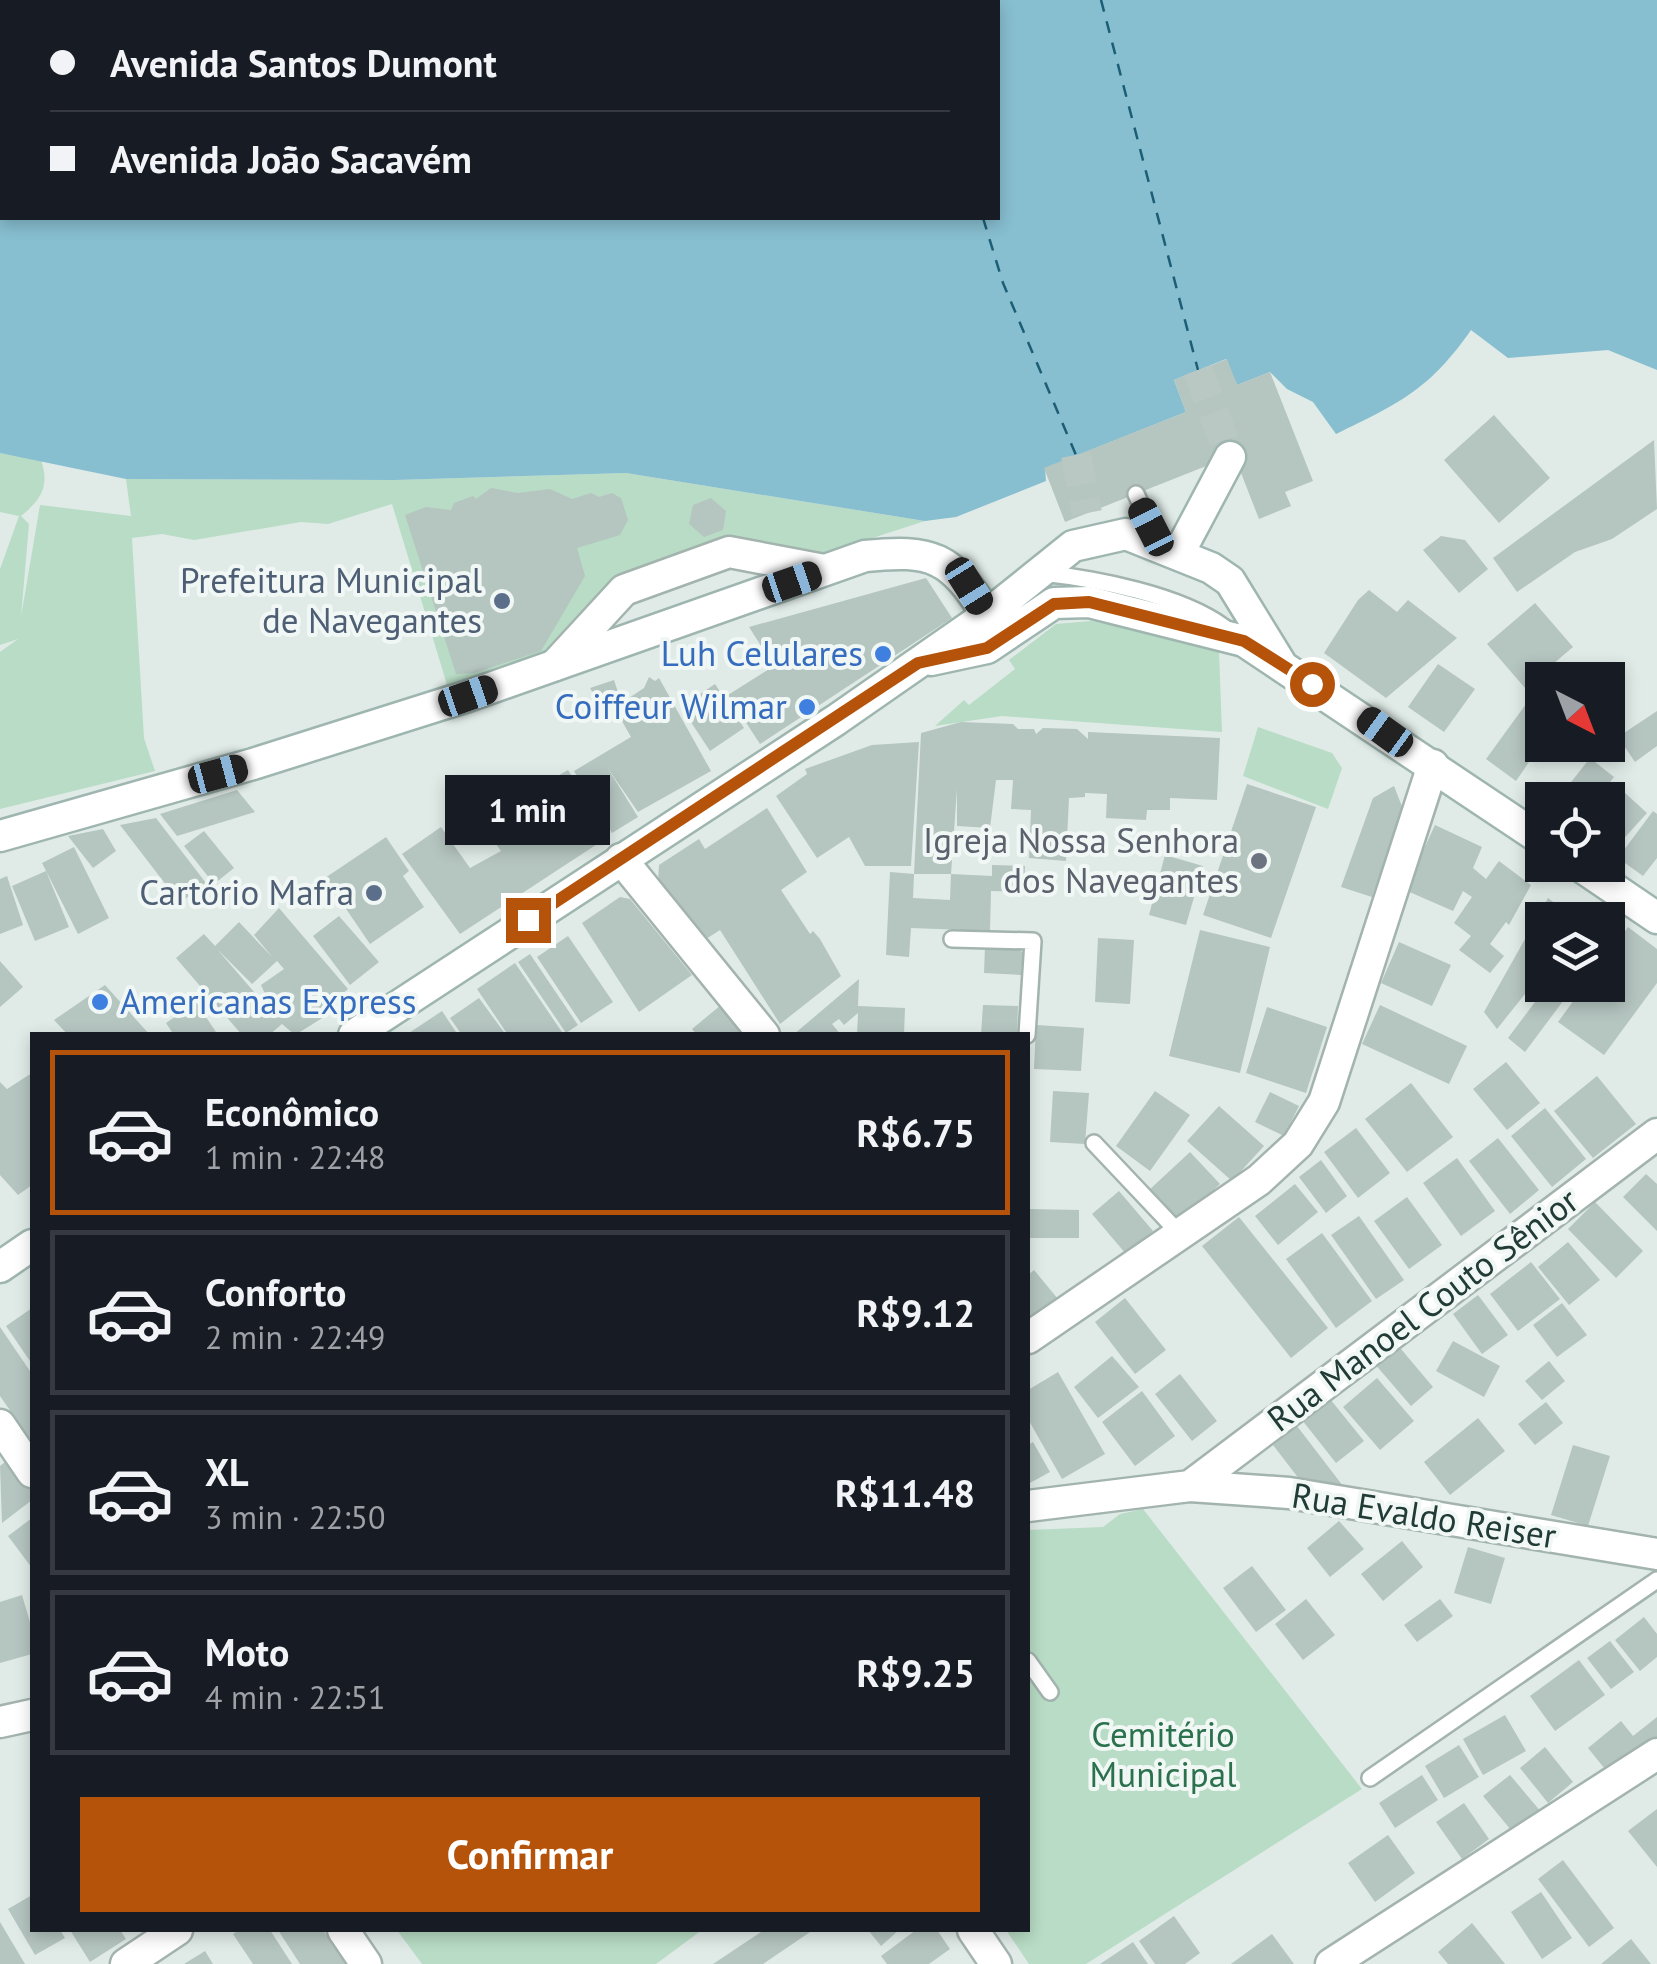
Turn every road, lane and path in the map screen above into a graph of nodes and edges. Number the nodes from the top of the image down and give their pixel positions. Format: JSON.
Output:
{"nodes":[{"id":1,"x":1230,"y":457,"type":"dead end"},
{"id":2,"x":1136,"y":494,"type":"dead end"},
{"id":3,"x":1170,"y":549,"type":"junction"},
{"id":4,"x":824,"y":570,"type":"junction"},
{"id":5,"x":1039,"y":572,"type":"junction"},
{"id":6,"x":987,"y":615,"type":"junction"},
{"id":7,"x":1244,"y":641,"type":"junction"},
{"id":8,"x":918,"y":663,"type":"junction"},
{"id":9,"x":1281,"y":664,"type":"junction"},
{"id":10,"x":555,"y":665,"type":"junction"},
{"id":11,"x":1433,"y":765,"type":"junction"},
{"id":12,"x":1525,"y":828,"type":"edge"},
{"id":13,"x":0,"y":836,"type":"edge"},
{"id":14,"x":621,"y":859,"type":"junction"},
{"id":15,"x":1604,"y":882,"type":"edge"},
{"id":16,"x":1657,"y":918,"type":"edge"},
{"id":17,"x":952,"y":940,"type":"dead end"},
{"id":18,"x":370,"y":1031,"type":"edge"},
{"id":19,"x":762,"y":1032,"type":"edge"},
{"id":20,"x":1026,"y":1032,"type":"edge"},
{"id":21,"x":1657,"y":1134,"type":"edge"},
{"id":22,"x":1094,"y":1143,"type":"dead end"},
{"id":23,"x":1180,"y":1234,"type":"junction"},
{"id":24,"x":30,"y":1246,"type":"edge"},
{"id":25,"x":0,"y":1267,"type":"edge"},
{"id":26,"x":1030,"y":1337,"type":"edge"},
{"id":27,"x":0,"y":1425,"type":"edge"},
{"id":28,"x":30,"y":1469,"type":"edge"},
{"id":29,"x":1190,"y":1486,"type":"junction"},
{"id":30,"x":1030,"y":1506,"type":"edge"},
{"id":31,"x":1657,"y":1554,"type":"edge"},
{"id":32,"x":1657,"y":1580,"type":"edge"},
{"id":33,"x":1030,"y":1664,"type":"edge"},
{"id":34,"x":1050,"y":1692,"type":"dead end"},
{"id":35,"x":30,"y":1715,"type":"edge"},
{"id":36,"x":0,"y":1722,"type":"edge"},
{"id":37,"x":1657,"y":1754,"type":"edge"},
{"id":38,"x":1370,"y":1778,"type":"dead end"},
{"id":39,"x":175,"y":1932,"type":"edge"},
{"id":40,"x":344,"y":1932,"type":"edge"},
{"id":41,"x":974,"y":1932,"type":"edge"},
{"id":42,"x":126,"y":1964,"type":"edge"},
{"id":43,"x":366,"y":1964,"type":"edge"},
{"id":44,"x":996,"y":1964,"type":"edge"},
{"id":45,"x":1331,"y":1964,"type":"edge"}],
"edges":[{"from":1,"to":3,"type":"street"},
{"from":2,"to":3,"type":"lane"},
{"from":3,"to":5,"type":"street"},
{"from":3,"to":9,"type":"street"},
{"from":4,"to":6,"type":"street"},
{"from":4,"to":10,"type":"street"},
{"from":4,"to":10,"type":"street"},
{"from":5,"to":6,"type":"street"},
{"from":5,"to":7,"type":"lane"},
{"from":6,"to":8,"type":"street"},
{"from":7,"to":8,"type":"street"},
{"from":7,"to":9,"type":"street"},
{"from":8,"to":14,"type":"street"},
{"from":9,"to":11,"type":"street"},
{"from":10,"to":13,"type":"street"},
{"from":11,"to":12,"type":"street"},
{"from":11,"to":23,"type":"street"},
{"from":14,"to":18,"type":"street"},
{"from":14,"to":19,"type":"street"},
{"from":15,"to":16,"type":"street"},
{"from":17,"to":20,"type":"lane"},
{"from":21,"to":29,"type":"street","name":"Rua Manoel Couto Sênior"},
{"from":22,"to":23,"type":"lane"},
{"from":23,"to":26,"type":"street"},
{"from":24,"to":25,"type":"street"},
{"from":27,"to":28,"type":"street"},
{"from":29,"to":30,"type":"street","name":"Rua Evaldo Reiser"},
{"from":29,"to":31,"type":"street","name":"Rua Evaldo Reiser"},
{"from":32,"to":38,"type":"lane"},
{"from":33,"to":34,"type":"lane"},
{"from":35,"to":36,"type":"street"},
{"from":37,"to":45,"type":"street"},
{"from":39,"to":42,"type":"street"},
{"from":40,"to":43,"type":"street"},
{"from":41,"to":44,"type":"street"}]}
